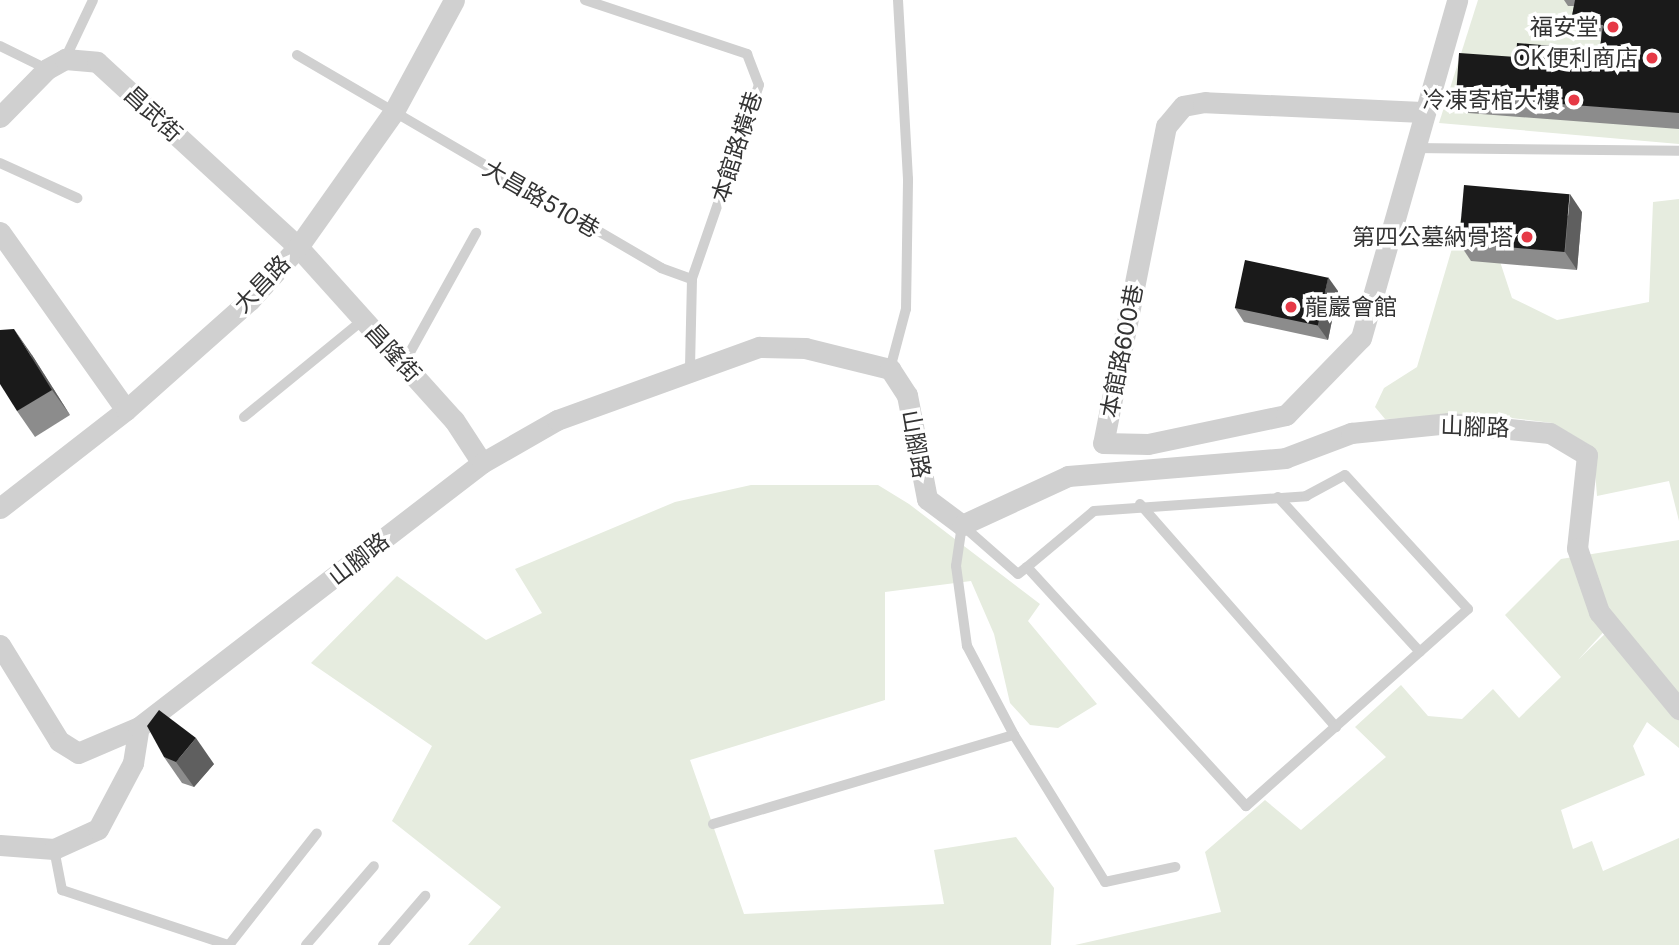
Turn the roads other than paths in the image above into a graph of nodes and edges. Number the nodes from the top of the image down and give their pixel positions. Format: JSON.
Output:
{"nodes":[{"id":1,"x":93,"y":0,"type":"edge"},
{"id":2,"x":454,"y":0,"type":"edge"},
{"id":3,"x":585,"y":0,"type":"edge"},
{"id":4,"x":898,"y":0,"type":"edge"},
{"id":5,"x":1457,"y":0,"type":"edge"},
{"id":6,"x":0,"y":46,"type":"edge"},
{"id":7,"x":298,"y":54,"type":"dead end"},
{"id":8,"x":56,"y":64,"type":"junction"},
{"id":9,"x":1422,"y":112,"type":"junction"},
{"id":10,"x":393,"y":113,"type":"junction"},
{"id":11,"x":0,"y":117,"type":"edge"},
{"id":12,"x":1413,"y":148,"type":"junction"},
{"id":13,"x":1679,"y":151,"type":"edge"},
{"id":14,"x":0,"y":163,"type":"edge"},
{"id":15,"x":77,"y":198,"type":"dead end"},
{"id":16,"x":0,"y":232,"type":"edge"},
{"id":17,"x":476,"y":233,"type":"dead end"},
{"id":18,"x":298,"y":247,"type":"junction"},
{"id":19,"x":692,"y":279,"type":"junction"},
{"id":20,"x":363,"y":320,"type":"junction"},
{"id":21,"x":404,"y":363,"type":"junction"},
{"id":22,"x":690,"y":367,"type":"junction"},
{"id":23,"x":890,"y":369,"type":"junction"},
{"id":24,"x":126,"y":410,"type":"junction"},
{"id":25,"x":244,"y":417,"type":"dead end"},
{"id":26,"x":482,"y":463,"type":"junction"},
{"id":27,"x":1278,"y":498,"type":"junction"},
{"id":28,"x":1140,"y":504,"type":"junction"},
{"id":29,"x":0,"y":508,"type":"edge"},
{"id":30,"x":962,"y":524,"type":"junction"},
{"id":31,"x":1027,"y":567,"type":"junction"},
{"id":32,"x":0,"y":645,"type":"edge"},
{"id":33,"x":1420,"y":652,"type":"junction"},
{"id":34,"x":1679,"y":709,"type":"edge"},
{"id":35,"x":139,"y":727,"type":"junction"},
{"id":36,"x":1336,"y":727,"type":"junction"},
{"id":37,"x":1014,"y":735,"type":"junction"},
{"id":38,"x":713,"y":824,"type":"dead end"},
{"id":39,"x":317,"y":833,"type":"dead end"},
{"id":40,"x":0,"y":845,"type":"edge"},
{"id":41,"x":54,"y":849,"type":"junction"},
{"id":42,"x":374,"y":866,"type":"dead end"},
{"id":43,"x":1175,"y":867,"type":"dead end"},
{"id":44,"x":425,"y":896,"type":"dead end"},
{"id":45,"x":229,"y":945,"type":"edge"},
{"id":46,"x":306,"y":945,"type":"edge"},
{"id":47,"x":383,"y":945,"type":"edge"}],
"edges":[{"from":1,"to":8,"type":"lane"},
{"from":2,"to":10,"type":"street","name":"大昌路"},
{"from":3,"to":19,"type":"lane","name":"本館路橫巷"},
{"from":4,"to":23,"type":"lane"},
{"from":5,"to":9,"type":"street","name":"本館路600巷"},
{"from":6,"to":8,"type":"lane"},
{"from":7,"to":10,"type":"lane","name":"大昌路510巷"},
{"from":8,"to":11,"type":"street"},
{"from":8,"to":18,"type":"street","name":"昌武街"},
{"from":9,"to":12,"type":"street","name":"本館路600巷"},
{"from":9,"to":12,"type":"street","name":"本館路600巷"},
{"from":10,"to":18,"type":"street","name":"大昌路"},
{"from":10,"to":19,"type":"lane","name":"大昌路510巷"},
{"from":12,"to":13,"type":"lane"},
{"from":14,"to":15,"type":"lane"},
{"from":16,"to":24,"type":"street"},
{"from":17,"to":21,"type":"lane"},
{"from":18,"to":20,"type":"street","name":"昌隆街"},
{"from":18,"to":24,"type":"street","name":"大昌路"},
{"from":19,"to":22,"type":"lane","name":"本館路橫巷"},
{"from":20,"to":21,"type":"street","name":"昌隆街"},
{"from":20,"to":25,"type":"lane"},
{"from":21,"to":26,"type":"street","name":"昌隆街"},
{"from":22,"to":23,"type":"street","name":"山腳路"},
{"from":22,"to":26,"type":"street","name":"山腳路"},
{"from":23,"to":30,"type":"street","name":"山腳路"},
{"from":24,"to":29,"type":"street","name":"大昌路"},
{"from":26,"to":35,"type":"street","name":"山腳路"},
{"from":27,"to":28,"type":"lane"},
{"from":27,"to":33,"type":"lane"},
{"from":27,"to":33,"type":"lane"},
{"from":28,"to":31,"type":"lane"},
{"from":28,"to":36,"type":"lane"},
{"from":30,"to":31,"type":"lane"},
{"from":30,"to":34,"type":"street","name":"山腳路"},
{"from":30,"to":37,"type":"lane"},
{"from":31,"to":36,"type":"lane"},
{"from":32,"to":35,"type":"street"},
{"from":33,"to":36,"type":"lane"},
{"from":35,"to":41,"type":"street"},
{"from":37,"to":38,"type":"lane"},
{"from":37,"to":43,"type":"lane"},
{"from":39,"to":45,"type":"lane"},
{"from":40,"to":41,"type":"street"},
{"from":41,"to":45,"type":"lane"},
{"from":42,"to":46,"type":"lane"},
{"from":44,"to":47,"type":"lane"}]}
